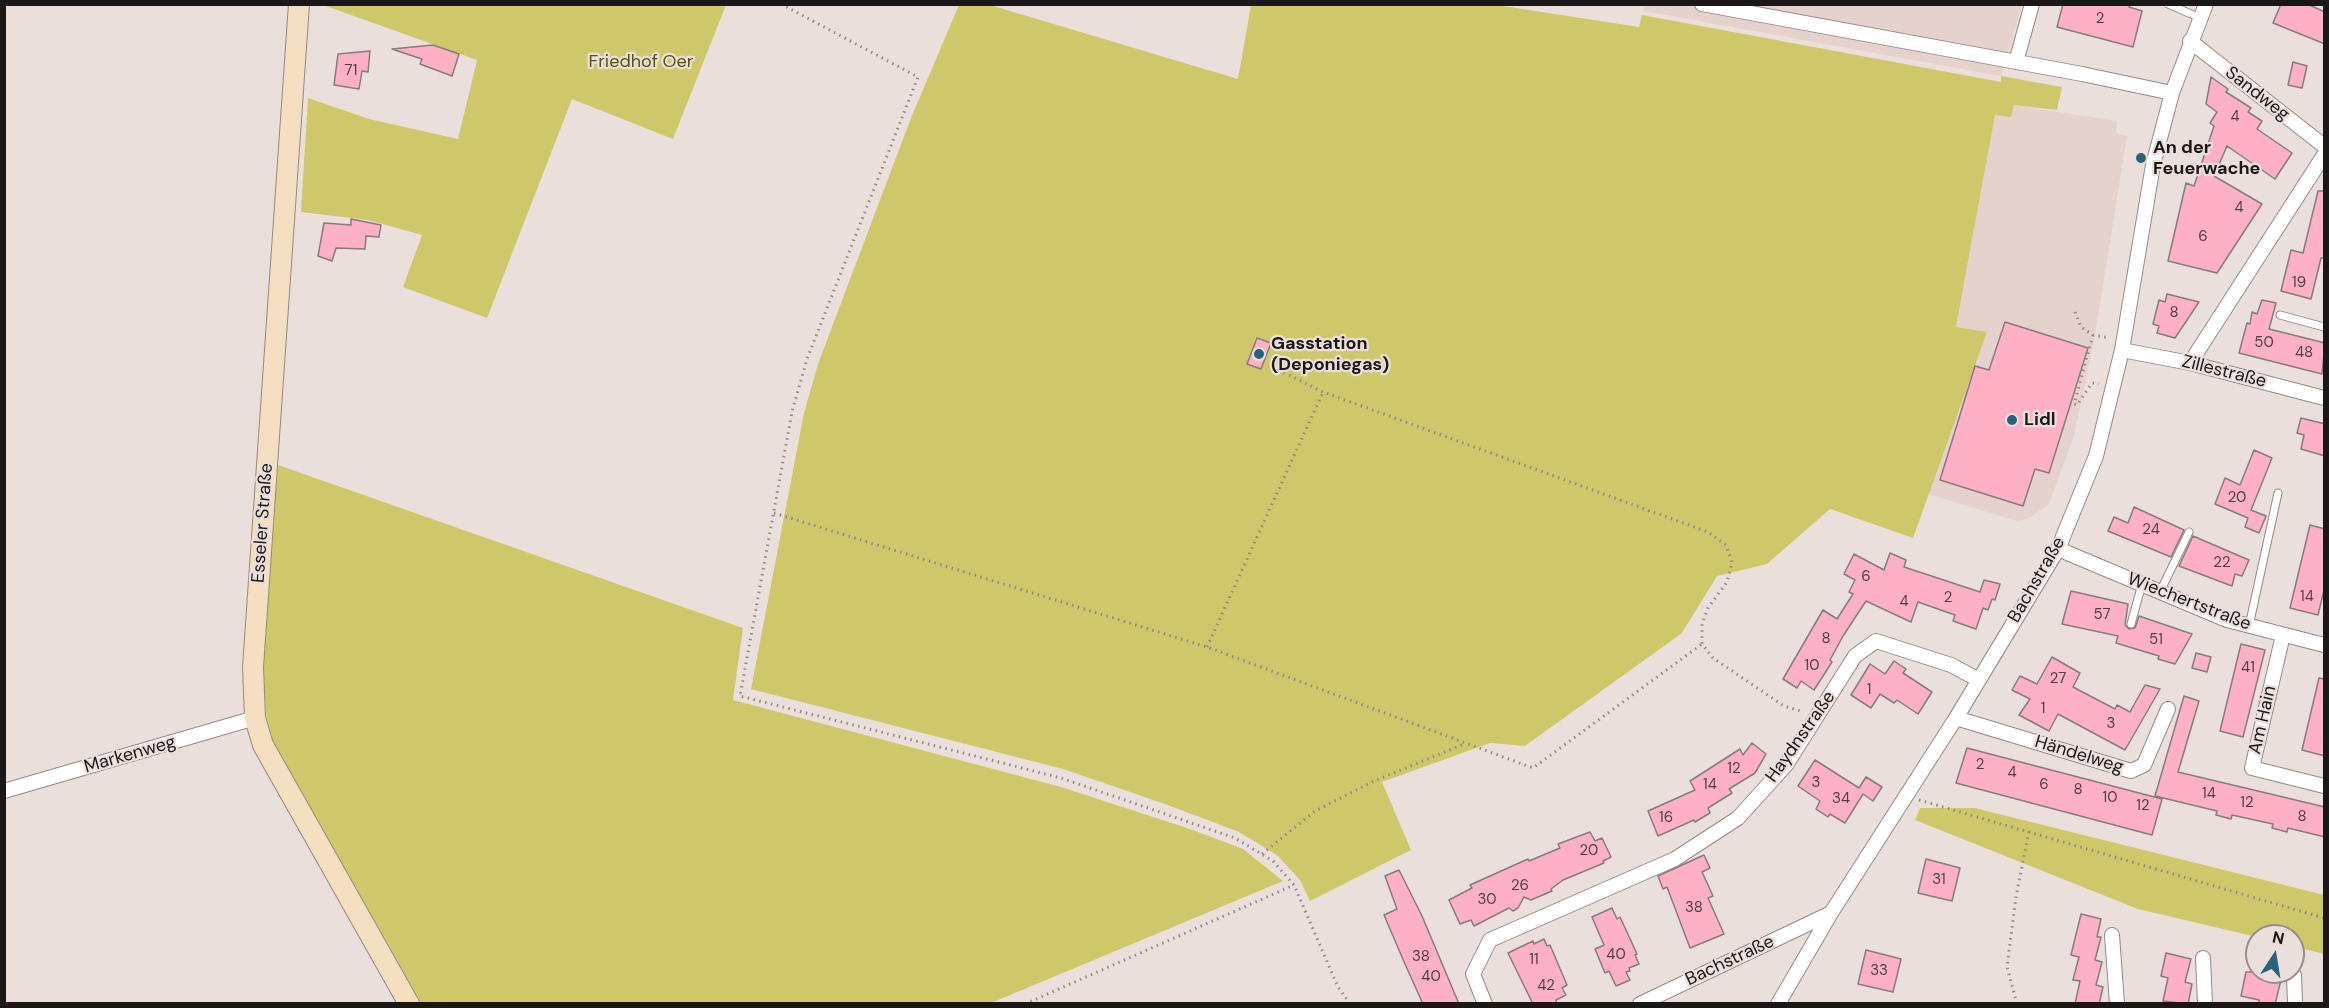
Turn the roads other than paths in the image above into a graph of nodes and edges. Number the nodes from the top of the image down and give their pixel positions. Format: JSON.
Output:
{"nodes":[{"id":1,"x":299,"y":4,"type":"edge"},
{"id":2,"x":1702,"y":4,"type":"edge"},
{"id":3,"x":2032,"y":4,"type":"edge"},
{"id":4,"x":2168,"y":4,"type":"edge"},
{"id":5,"x":2203,"y":11,"type":"edge"},
{"id":6,"x":2190,"y":41,"type":"junction"},
{"id":7,"x":2016,"y":62,"type":"junction"},
{"id":8,"x":2172,"y":93,"type":"junction"},
{"id":9,"x":2325,"y":146,"type":"edge"},
{"id":10,"x":2325,"y":155,"type":"edge"},
{"id":11,"x":2280,"y":315,"type":"dead end"},
{"id":12,"x":2325,"y":327,"type":"edge"},
{"id":13,"x":2122,"y":350,"type":"junction"},
{"id":14,"x":2190,"y":363,"type":"junction"},
{"id":15,"x":2324,"y":395,"type":"edge"},
{"id":16,"x":2278,"y":493,"type":"dead end"},
{"id":17,"x":2189,"y":532,"type":"dead end"},
{"id":18,"x":2058,"y":549,"type":"junction"},
{"id":19,"x":2142,"y":584,"type":"junction"},
{"id":20,"x":2160,"y":592,"type":"junction"},
{"id":21,"x":2132,"y":624,"type":"dead end"},
{"id":22,"x":2249,"y":626,"type":"junction"},
{"id":23,"x":2283,"y":635,"type":"junction"},
{"id":24,"x":2324,"y":641,"type":"edge"},
{"id":25,"x":1979,"y":680,"type":"junction"},
{"id":26,"x":2168,"y":709,"type":"dead end"},
{"id":27,"x":255,"y":718,"type":"junction"},
{"id":28,"x":1956,"y":718,"type":"junction"},
{"id":29,"x":2325,"y":786,"type":"edge"},
{"id":30,"x":4,"y":791,"type":"edge"},
{"id":31,"x":1831,"y":913,"type":"junction"},
{"id":32,"x":2112,"y":935,"type":"dead end"},
{"id":33,"x":2203,"y":958,"type":"dead end"},
{"id":34,"x":2294,"y":984,"type":"edge"},
{"id":35,"x":409,"y":1004,"type":"edge"},
{"id":36,"x":1485,"y":1004,"type":"edge"},
{"id":37,"x":1640,"y":1004,"type":"edge"},
{"id":38,"x":1778,"y":1004,"type":"edge"},
{"id":39,"x":2117,"y":1004,"type":"edge"},
{"id":40,"x":2205,"y":1004,"type":"edge"},
{"id":41,"x":2295,"y":1004,"type":"edge"}],
"edges":[{"from":1,"to":27,"type":"main road","name":"Esseler Straße"},
{"from":2,"to":7,"type":"street"},
{"from":3,"to":7,"type":"street"},
{"from":4,"to":5,"type":"lane"},
{"from":5,"to":6,"type":"street","name":"Bachstraße"},
{"from":6,"to":8,"type":"street","name":"Bachstraße"},
{"from":6,"to":9,"type":"street","name":"Sandweg"},
{"from":7,"to":8,"type":"street"},
{"from":8,"to":13,"type":"street","name":"Bachstraße"},
{"from":10,"to":14,"type":"street"},
{"from":11,"to":12,"type":"lane"},
{"from":13,"to":14,"type":"street","name":"Zillestraße"},
{"from":13,"to":18,"type":"street","name":"Bachstraße"},
{"from":14,"to":15,"type":"street","name":"Zillestraße"},
{"from":16,"to":22,"type":"lane"},
{"from":17,"to":20,"type":"lane"},
{"from":18,"to":19,"type":"street","name":"Wiechertstraße"},
{"from":18,"to":25,"type":"street","name":"Bachstraße"},
{"from":19,"to":20,"type":"street","name":"Wiechertstraße"},
{"from":19,"to":21,"type":"lane"},
{"from":20,"to":22,"type":"street","name":"Wiechertstraße"},
{"from":22,"to":23,"type":"street","name":"Wiechertstraße"},
{"from":23,"to":24,"type":"street","name":"Wiechertstraße"},
{"from":23,"to":29,"type":"street","name":"Am Hain"},
{"from":25,"to":28,"type":"street","name":"Bachstraße"},
{"from":25,"to":36,"type":"street","name":"Haydnstraße"},
{"from":26,"to":28,"type":"street","name":"Händelweg"},
{"from":27,"to":30,"type":"street","name":"Markenweg"},
{"from":27,"to":35,"type":"main road","name":"Esseler Straße"},
{"from":28,"to":31,"type":"street","name":"Bachstraße"},
{"from":31,"to":37,"type":"street","name":"Bachstraße"},
{"from":31,"to":38,"type":"street"},
{"from":32,"to":39,"type":"street"},
{"from":33,"to":40,"type":"street"},
{"from":34,"to":41,"type":"street"}]}
